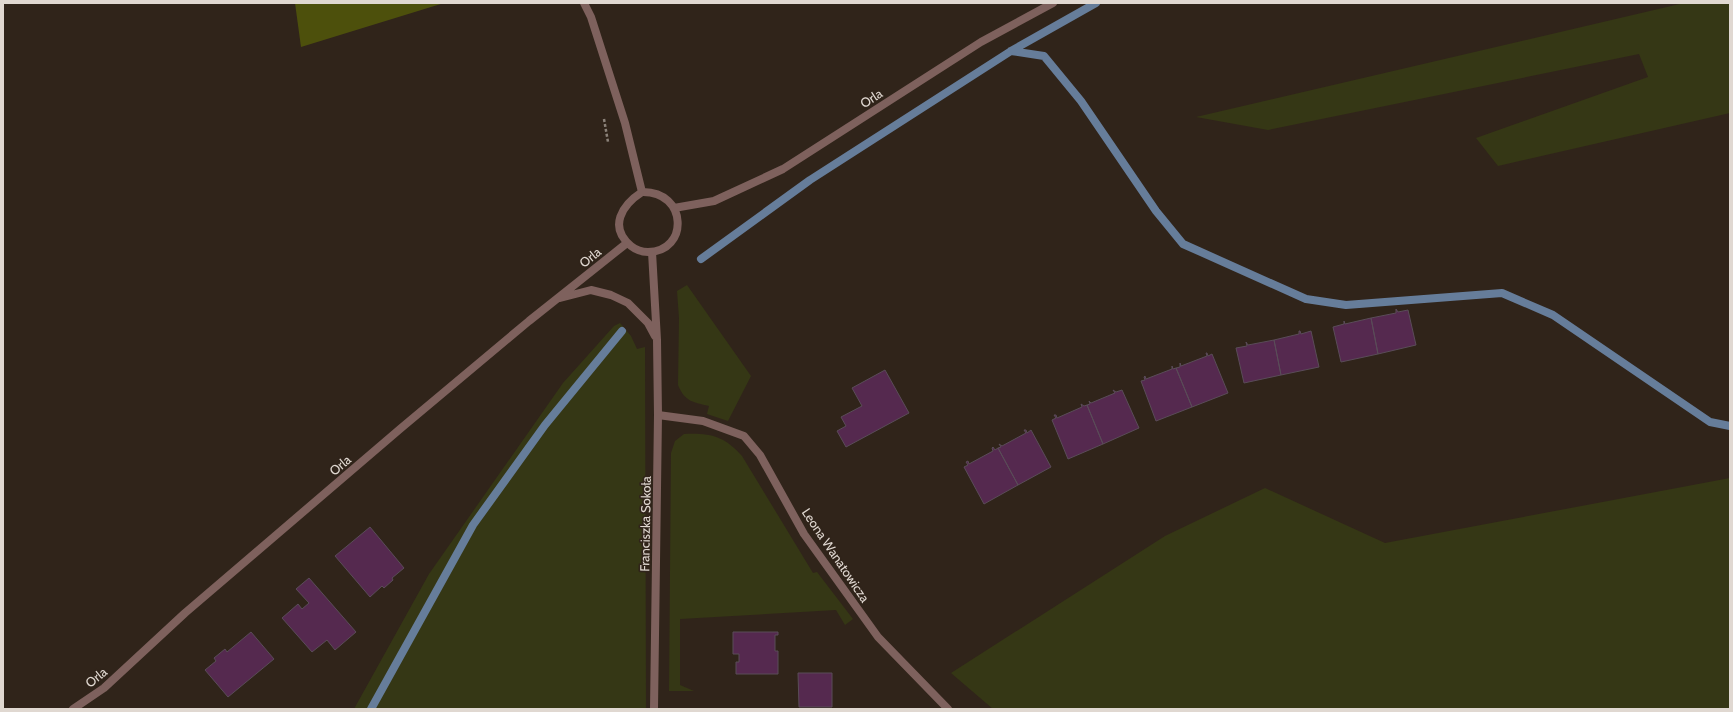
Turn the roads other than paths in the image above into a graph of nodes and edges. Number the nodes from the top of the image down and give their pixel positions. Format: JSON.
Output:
{"nodes":[{"id":1,"x":584,"y":3,"type":"edge"},
{"id":2,"x":1053,"y":3,"type":"edge"},
{"id":3,"x":642,"y":192,"type":"junction"},
{"id":4,"x":674,"y":208,"type":"junction"},
{"id":5,"x":627,"y":242,"type":"junction"},
{"id":6,"x":652,"y":252,"type":"junction"},
{"id":7,"x":557,"y":298,"type":"junction"},
{"id":8,"x":657,"y":340,"type":"junction"},
{"id":9,"x":658,"y":415,"type":"junction"},
{"id":10,"x":73,"y":709,"type":"edge"},
{"id":11,"x":654,"y":709,"type":"edge"},
{"id":12,"x":948,"y":709,"type":"edge"}],
"edges":[{"from":1,"to":3,"type":"street"},
{"from":2,"to":4,"type":"street","name":"Orla"},
{"from":3,"to":4,"type":"street"},
{"from":3,"to":5,"type":"street"},
{"from":4,"to":6,"type":"street"},
{"from":5,"to":6,"type":"street"},
{"from":5,"to":7,"type":"street","name":"Orla"},
{"from":6,"to":8,"type":"street","name":"Franciszka Sokoła"},
{"from":7,"to":8,"type":"street"},
{"from":7,"to":10,"type":"street","name":"Orla"},
{"from":8,"to":9,"type":"street","name":"Franciszka Sokoła"},
{"from":9,"to":11,"type":"street","name":"Franciszka Sokoła"},
{"from":9,"to":12,"type":"street","name":"Leona Wanatowicza"}]}
